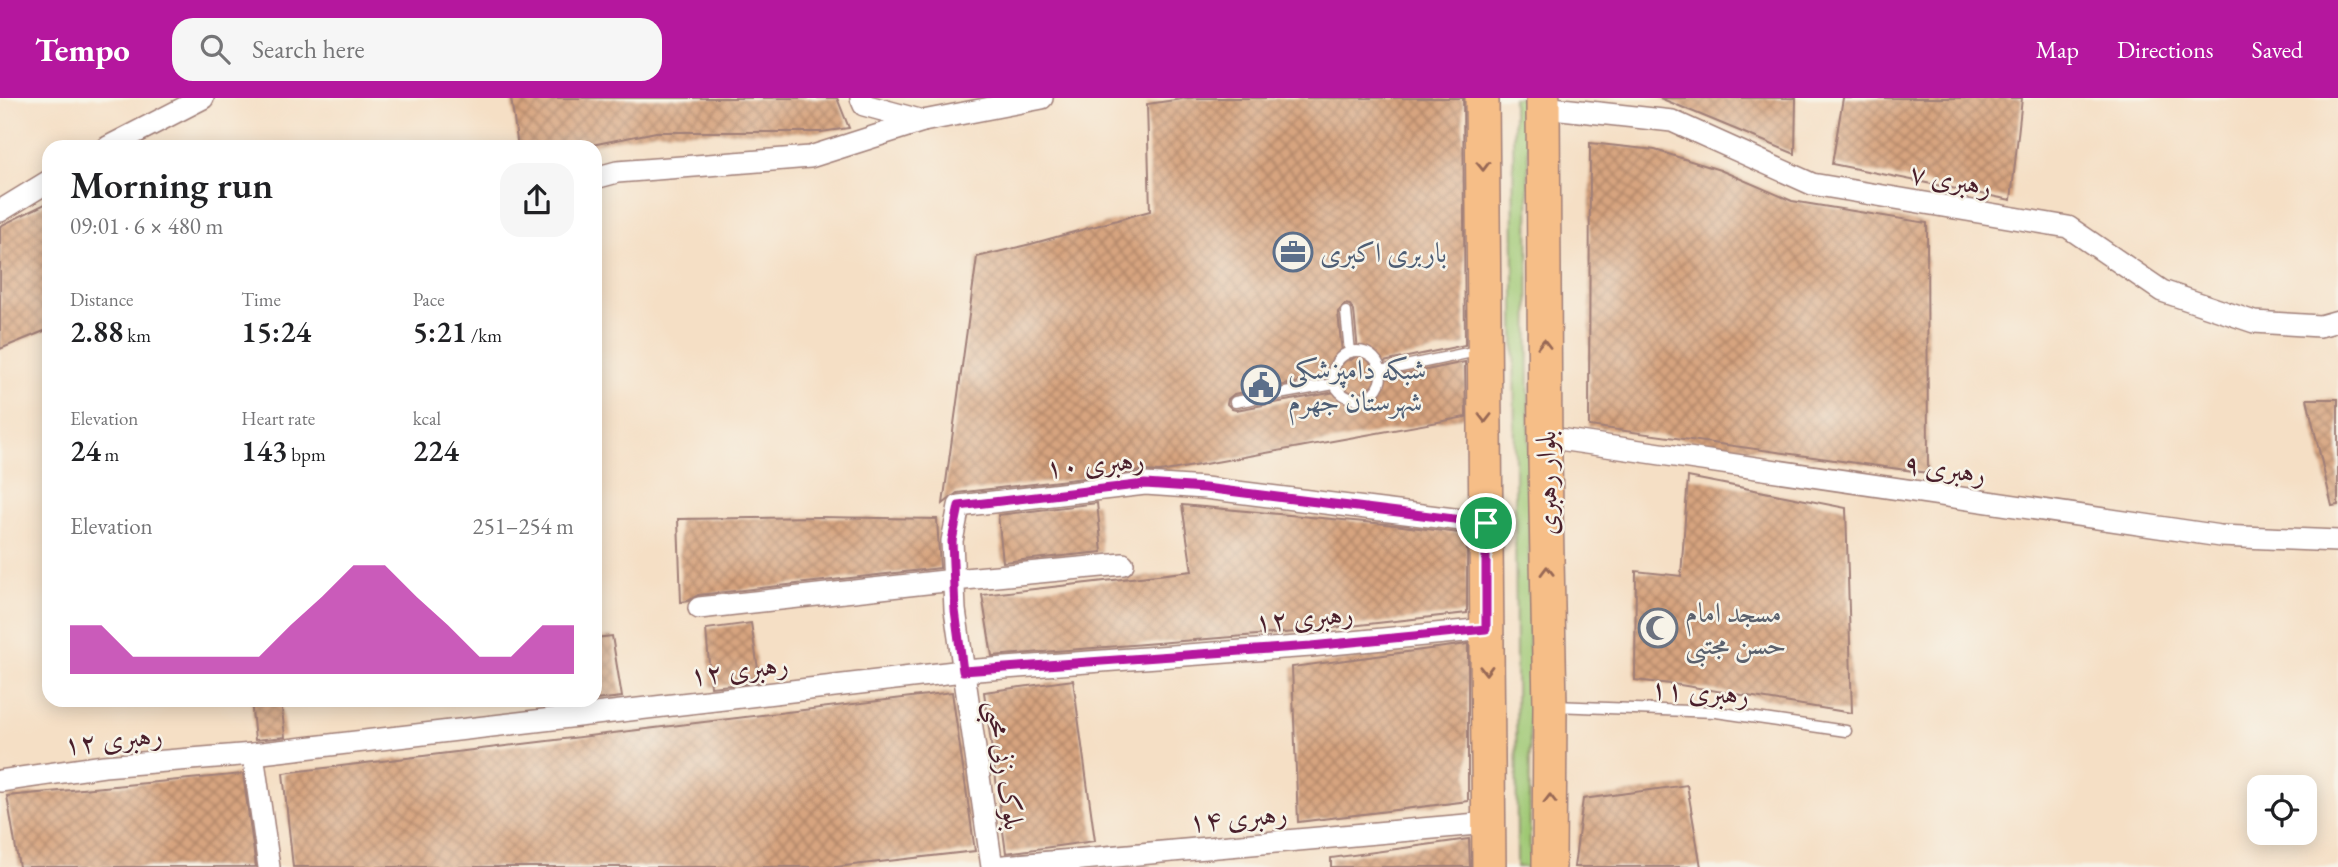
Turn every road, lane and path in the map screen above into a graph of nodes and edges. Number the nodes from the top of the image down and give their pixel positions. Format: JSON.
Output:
{"nodes":[{"id":1,"x":203,"y":98,"type":"edge"},
{"id":2,"x":861,"y":98,"type":"edge"},
{"id":3,"x":1042,"y":98,"type":"edge"},
{"id":4,"x":1482,"y":98,"type":"edge"},
{"id":5,"x":1543,"y":102,"type":"edge"},
{"id":6,"x":923,"y":121,"type":"junction"},
{"id":7,"x":122,"y":140,"type":"edge"},
{"id":8,"x":602,"y":176,"type":"edge"},
{"id":9,"x":42,"y":185,"type":"edge"},
{"id":10,"x":0,"y":211,"type":"edge"},
{"id":11,"x":1346,"y":312,"type":"dead end"},
{"id":12,"x":2338,"y":321,"type":"edge"},
{"id":13,"x":1485,"y":350,"type":"junction"},
{"id":14,"x":1350,"y":352,"type":"junction"},
{"id":15,"x":1381,"y":371,"type":"junction"},
{"id":16,"x":1334,"y":384,"type":"junction"},
{"id":17,"x":1236,"y":402,"type":"dead end"},
{"id":18,"x":1545,"y":437,"type":"junction"},
{"id":19,"x":1486,"y":523,"type":"junction"},
{"id":20,"x":2338,"y":541,"type":"edge"},
{"id":21,"x":1123,"y":564,"type":"dead end"},
{"id":22,"x":954,"y":580,"type":"junction"},
{"id":23,"x":699,"y":608,"type":"dead end"},
{"id":24,"x":1486,"y":629,"type":"junction"},
{"id":25,"x":963,"y":671,"type":"junction"},
{"id":26,"x":1550,"y":706,"type":"junction"},
{"id":27,"x":1846,"y":730,"type":"dead end"},
{"id":28,"x":253,"y":754,"type":"junction"},
{"id":29,"x":0,"y":780,"type":"edge"},
{"id":30,"x":1489,"y":823,"type":"junction"},
{"id":31,"x":269,"y":867,"type":"edge"},
{"id":32,"x":993,"y":867,"type":"edge"},
{"id":33,"x":1489,"y":867,"type":"edge"},
{"id":34,"x":1549,"y":867,"type":"edge"}],
"edges":[{"from":1,"to":7,"type":"street"},
{"from":2,"to":6,"type":"street"},
{"from":3,"to":6,"type":"street"},
{"from":4,"to":13,"type":"main road","one_way":true},
{"from":5,"to":12,"type":"street","name":"رهبری ۷"},
{"from":18,"to":5,"type":"main road","name":"بلوار رهبری","one_way":true},
{"from":6,"to":8,"type":"street"},
{"from":9,"to":10,"type":"street"},
{"from":11,"to":14,"type":"lane"},
{"from":13,"to":15,"type":"lane"},
{"from":13,"to":19,"type":"main road","one_way":true},
{"from":14,"to":15,"type":"lane"},
{"from":14,"to":16,"type":"lane"},
{"from":15,"to":16,"type":"lane"},
{"from":16,"to":17,"type":"lane"},
{"from":18,"to":20,"type":"street","name":"رهبری ۹"},
{"from":26,"to":18,"type":"main road","name":"بلوار رهبری","one_way":true},
{"from":19,"to":22,"type":"street","name":"رهبری ۱۰"},
{"from":19,"to":24,"type":"main road"},
{"from":21,"to":22,"type":"street"},
{"from":22,"to":23,"type":"street"},
{"from":22,"to":25,"type":"street","name":"رهبری ۱۰"},
{"from":24,"to":25,"type":"street","name":"رهبری ۱۲"},
{"from":24,"to":30,"type":"main road","one_way":true},
{"from":25,"to":28,"type":"street","name":"رهبری ۱۲"},
{"from":25,"to":32,"type":"street","name":"بلوک زنی محبی"},
{"from":26,"to":27,"type":"lane","name":"رهبری ۱۱"},
{"from":34,"to":26,"type":"main road","name":"بلوار رهبری","one_way":true},
{"from":28,"to":29,"type":"street","name":"رهبری ۱۲"},
{"from":28,"to":31,"type":"street"},
{"from":30,"to":32,"type":"street","name":"رهبری ۱۴"},
{"from":30,"to":33,"type":"main road"}]}
